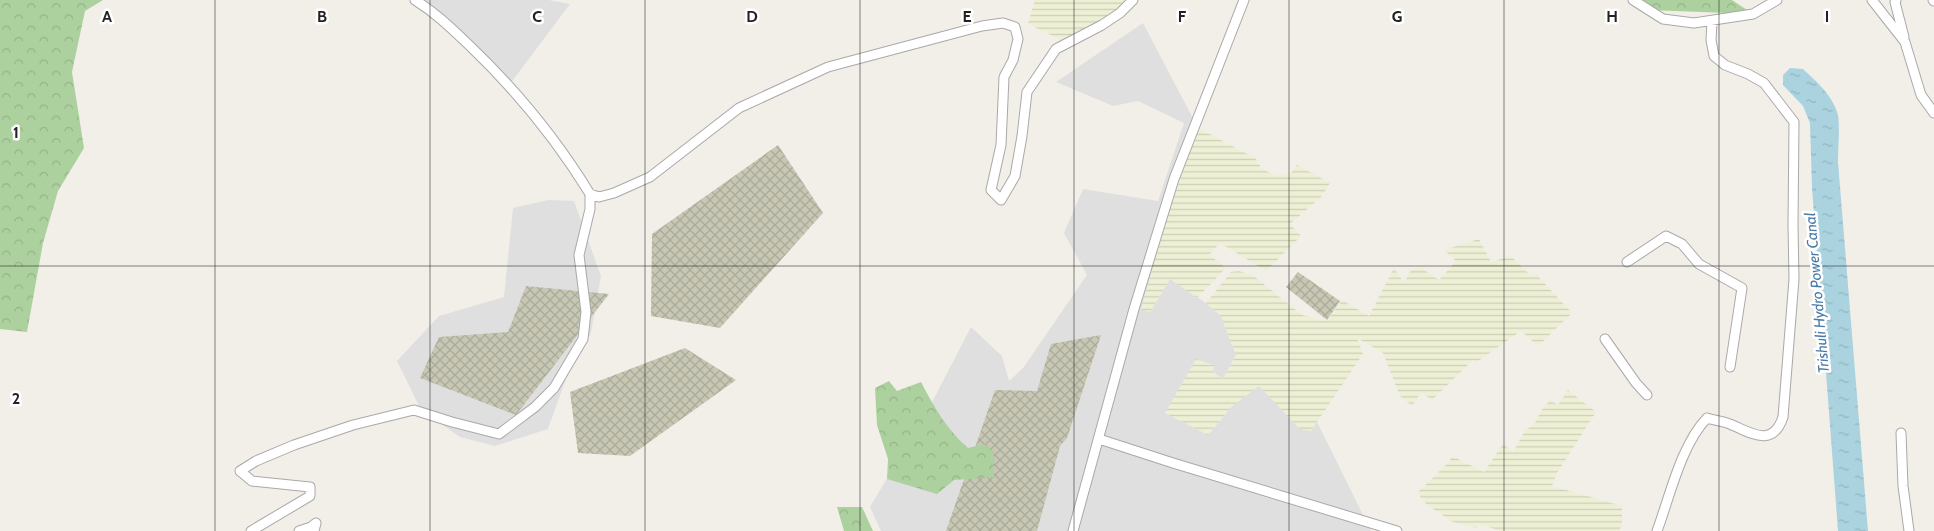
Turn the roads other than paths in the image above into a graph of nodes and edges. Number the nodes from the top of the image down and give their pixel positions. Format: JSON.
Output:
{"nodes":[{"id":1,"x":414,"y":0,"type":"edge"},
{"id":2,"x":1133,"y":0,"type":"edge"},
{"id":3,"x":1244,"y":0,"type":"edge"},
{"id":4,"x":1633,"y":0,"type":"edge"},
{"id":5,"x":1777,"y":0,"type":"edge"},
{"id":6,"x":1872,"y":0,"type":"edge"},
{"id":7,"x":1896,"y":0,"type":"edge"},
{"id":8,"x":1712,"y":22,"type":"junction"},
{"id":9,"x":1905,"y":42,"type":"junction"},
{"id":10,"x":1934,"y":114,"type":"edge"},
{"id":11,"x":590,"y":194,"type":"junction"},
{"id":12,"x":1627,"y":262,"type":"dead end"},
{"id":13,"x":1605,"y":339,"type":"dead end"},
{"id":14,"x":1730,"y":367,"type":"dead end"},
{"id":15,"x":1647,"y":395,"type":"dead end"},
{"id":16,"x":1901,"y":433,"type":"dead end"},
{"id":17,"x":1099,"y":439,"type":"junction"},
{"id":18,"x":251,"y":531,"type":"edge"},
{"id":19,"x":299,"y":531,"type":"edge"},
{"id":20,"x":314,"y":531,"type":"edge"},
{"id":21,"x":1073,"y":531,"type":"edge"},
{"id":22,"x":1397,"y":531,"type":"edge"},
{"id":23,"x":1657,"y":531,"type":"edge"},
{"id":24,"x":1909,"y":531,"type":"edge"}],
"edges":[{"from":1,"to":11,"type":"street"},
{"from":2,"to":11,"type":"street"},
{"from":3,"to":17,"type":"street"},
{"from":4,"to":8,"type":"street"},
{"from":5,"to":8,"type":"street"},
{"from":6,"to":9,"type":"street"},
{"from":7,"to":9,"type":"street"},
{"from":8,"to":23,"type":"street"},
{"from":9,"to":10,"type":"street"},
{"from":11,"to":18,"type":"street"},
{"from":12,"to":14,"type":"street"},
{"from":13,"to":15,"type":"street"},
{"from":16,"to":24,"type":"street"},
{"from":17,"to":21,"type":"street"},
{"from":17,"to":22,"type":"street"},
{"from":19,"to":20,"type":"street"}]}
